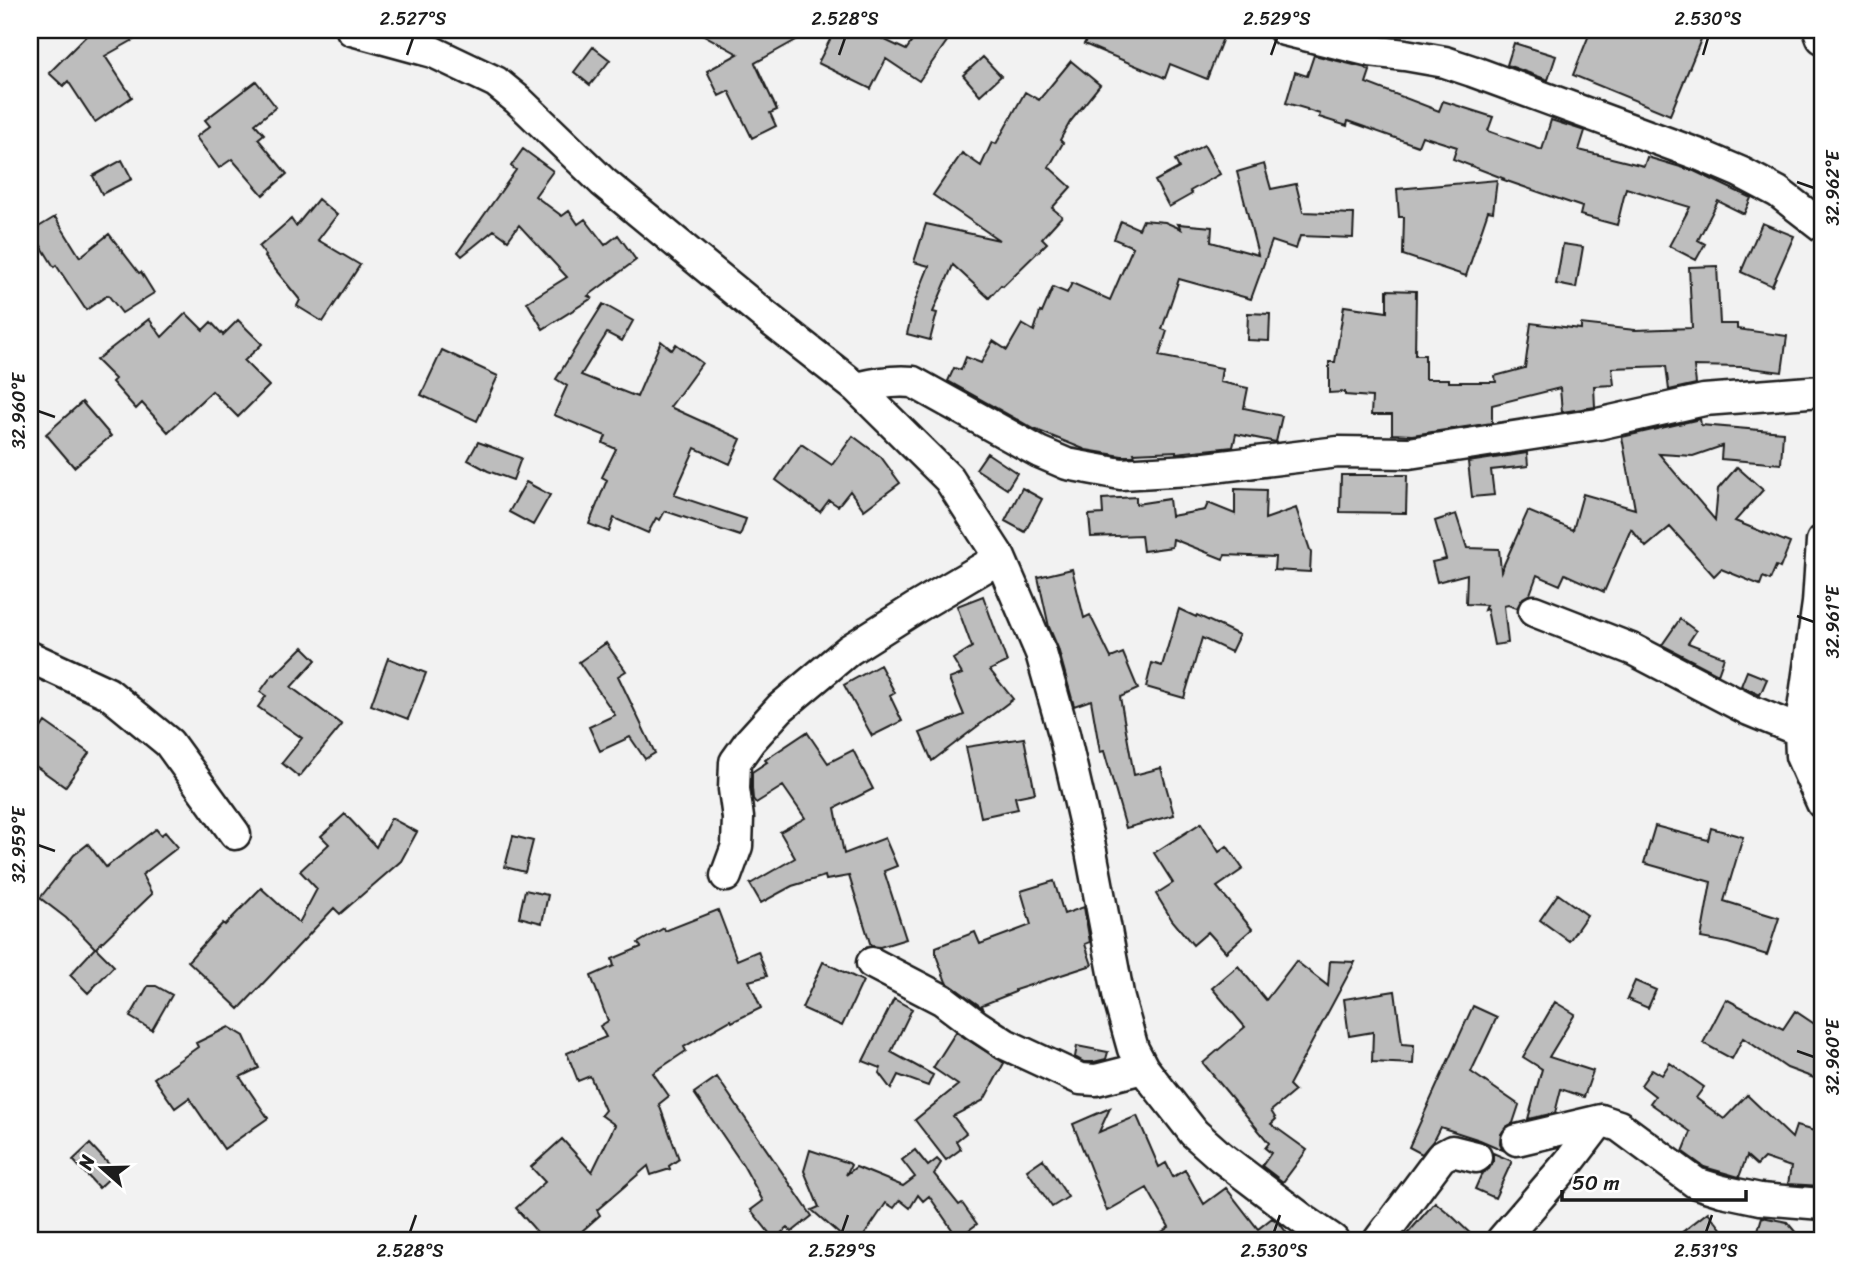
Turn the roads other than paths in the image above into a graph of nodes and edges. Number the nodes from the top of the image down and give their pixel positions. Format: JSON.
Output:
{"nodes":[{"id":1,"x":352,"y":30,"type":"edge"},
{"id":2,"x":1284,"y":30,"type":"edge"},
{"id":3,"x":1819,"y":30,"type":"edge"},
{"id":4,"x":1822,"y":38,"type":"edge"},
{"id":5,"x":1822,"y":226,"type":"edge"},
{"id":6,"x":857,"y":388,"type":"junction"},
{"id":7,"x":1822,"y":391,"type":"edge"},
{"id":8,"x":1822,"y":541,"type":"edge"},
{"id":9,"x":1000,"y":558,"type":"junction"},
{"id":10,"x":1534,"y":611,"type":"dead end"},
{"id":11,"x":30,"y":657,"type":"edge"},
{"id":12,"x":1800,"y":731,"type":"junction"},
{"id":13,"x":1822,"y":803,"type":"edge"},
{"id":14,"x":235,"y":834,"type":"dead end"},
{"id":15,"x":726,"y":876,"type":"dead end"},
{"id":16,"x":873,"y":963,"type":"dead end"},
{"id":17,"x":1143,"y":1068,"type":"junction"},
{"id":18,"x":1601,"y":1120,"type":"junction"},
{"id":19,"x":1517,"y":1140,"type":"dead end"},
{"id":20,"x":1476,"y":1157,"type":"dead end"},
{"id":21,"x":1822,"y":1204,"type":"edge"},
{"id":22,"x":1333,"y":1240,"type":"edge"},
{"id":23,"x":1379,"y":1240,"type":"edge"},
{"id":24,"x":1502,"y":1240,"type":"edge"}],
"edges":[{"from":1,"to":6,"type":"street"},
{"from":2,"to":5,"type":"street"},
{"from":3,"to":4,"type":"street"},
{"from":6,"to":7,"type":"street"},
{"from":6,"to":9,"type":"street"},
{"from":8,"to":12,"type":"street"},
{"from":9,"to":15,"type":"street"},
{"from":9,"to":17,"type":"street"},
{"from":10,"to":12,"type":"street"},
{"from":11,"to":14,"type":"street"},
{"from":12,"to":13,"type":"street"},
{"from":16,"to":17,"type":"street"},
{"from":17,"to":22,"type":"street"},
{"from":18,"to":19,"type":"street"},
{"from":18,"to":21,"type":"street"},
{"from":18,"to":24,"type":"street"},
{"from":20,"to":23,"type":"street"}]}
